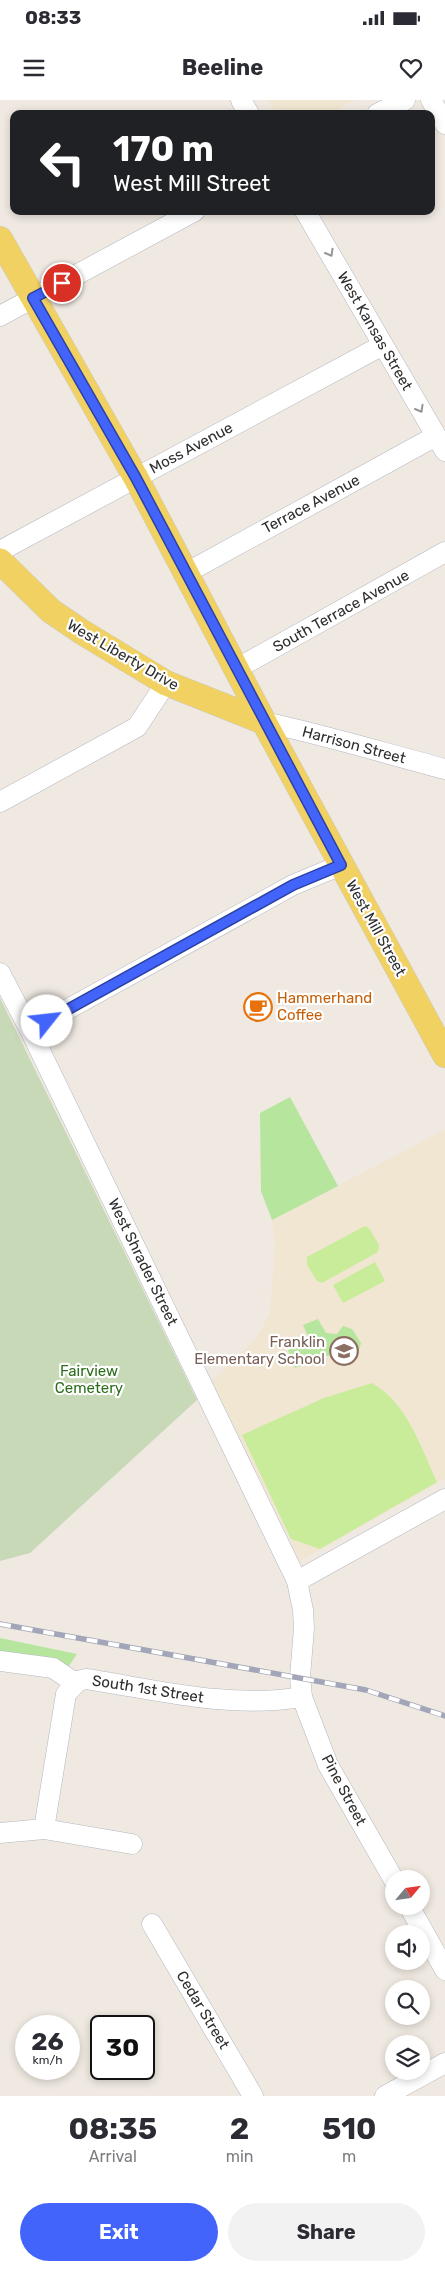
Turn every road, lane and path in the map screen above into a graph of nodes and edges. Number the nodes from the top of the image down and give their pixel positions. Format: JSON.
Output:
{"nodes":[{"id":1,"x":405,"y":100,"type":"edge"},
{"id":2,"x":431,"y":100,"type":"edge"},
{"id":3,"x":385,"y":110,"type":"edge"},
{"id":4,"x":445,"y":124,"type":"edge"},
{"id":5,"x":188,"y":215,"type":"edge"},
{"id":6,"x":308,"y":215,"type":"edge"},
{"id":7,"x":0,"y":239,"type":"edge"},
{"id":8,"x":33,"y":298,"type":"junction"},
{"id":9,"x":0,"y":316,"type":"edge"},
{"id":10,"x":383,"y":345,"type":"junction"},
{"id":11,"x":441,"y":444,"type":"edge"},
{"id":12,"x":136,"y":478,"type":"junction"},
{"id":13,"x":0,"y":551,"type":"edge"},
{"id":14,"x":445,"y":552,"type":"edge"},
{"id":15,"x":0,"y":561,"type":"edge"},
{"id":16,"x":186,"y":573,"type":"junction"},
{"id":17,"x":236,"y":669,"type":"junction"},
{"id":18,"x":166,"y":683,"type":"junction"},
{"id":19,"x":264,"y":722,"type":"junction"},
{"id":20,"x":445,"y":769,"type":"edge"},
{"id":21,"x":0,"y":802,"type":"edge"},
{"id":22,"x":341,"y":865,"type":"junction"},
{"id":23,"x":0,"y":973,"type":"edge"},
{"id":24,"x":30,"y":1030,"type":"junction"},
{"id":25,"x":445,"y":1055,"type":"edge"},
{"id":26,"x":445,"y":1499,"type":"edge"},
{"id":27,"x":297,"y":1581,"type":"junction"},
{"id":28,"x":0,"y":1661,"type":"edge"},
{"id":29,"x":75,"y":1683,"type":"junction"},
{"id":30,"x":302,"y":1697,"type":"junction"},
{"id":31,"x":44,"y":1829,"type":"junction"},
{"id":32,"x":0,"y":1833,"type":"edge"},
{"id":33,"x":132,"y":1844,"type":"dead end"},
{"id":34,"x":388,"y":1870,"type":"edge"},
{"id":35,"x":414,"y":1915,"type":"edge"},
{"id":36,"x":152,"y":1924,"type":"dead end"},
{"id":37,"x":445,"y":1970,"type":"edge"},
{"id":38,"x":445,"y":2063,"type":"edge"},
{"id":39,"x":254,"y":2096,"type":"edge"},
{"id":40,"x":385,"y":2096,"type":"edge"}],
"edges":[{"from":1,"to":3,"type":"street"},
{"from":2,"to":4,"type":"street"},
{"from":5,"to":8,"type":"street"},
{"from":6,"to":10,"type":"street","name":"West Kansas Street","one_way":true},
{"from":7,"to":8,"type":"main road","name":"West Mill Street"},
{"from":8,"to":9,"type":"street"},
{"from":8,"to":12,"type":"main road","name":"West Mill Street"},
{"from":10,"to":11,"type":"street","name":"West Kansas Street","one_way":true},
{"from":10,"to":12,"type":"street","name":"Moss Avenue"},
{"from":11,"to":16,"type":"street","name":"Terrace Avenue"},
{"from":12,"to":13,"type":"street","name":"Moss Avenue"},
{"from":12,"to":16,"type":"main road","name":"West Mill Street"},
{"from":14,"to":17,"type":"street","name":"South Terrace Avenue"},
{"from":15,"to":18,"type":"main road","name":"West Liberty Drive"},
{"from":16,"to":17,"type":"main road","name":"West Mill Street"},
{"from":17,"to":19,"type":"main road","name":"West Mill Street"},
{"from":18,"to":19,"type":"main road","name":"West Liberty Drive"},
{"from":18,"to":21,"type":"street"},
{"from":19,"to":20,"type":"street","name":"Harrison Street"},
{"from":19,"to":22,"type":"main road","name":"West Mill Street"},
{"from":22,"to":24,"type":"street"},
{"from":22,"to":25,"type":"main road","name":"West Mill Street"},
{"from":23,"to":24,"type":"street","name":"West Shrader Street"},
{"from":24,"to":27,"type":"street","name":"West Shrader Street"},
{"from":26,"to":27,"type":"street"},
{"from":27,"to":30,"type":"street","name":"West Shrader Street"},
{"from":28,"to":29,"type":"street","name":"South 1st Street"},
{"from":29,"to":30,"type":"street","name":"South 1st Street"},
{"from":29,"to":31,"type":"street"},
{"from":30,"to":34,"type":"street","name":"Pine Street"},
{"from":31,"to":32,"type":"street"},
{"from":31,"to":33,"type":"street"},
{"from":35,"to":37,"type":"street"},
{"from":36,"to":39,"type":"street","name":"Cedar Street"},
{"from":38,"to":40,"type":"street"}]}
